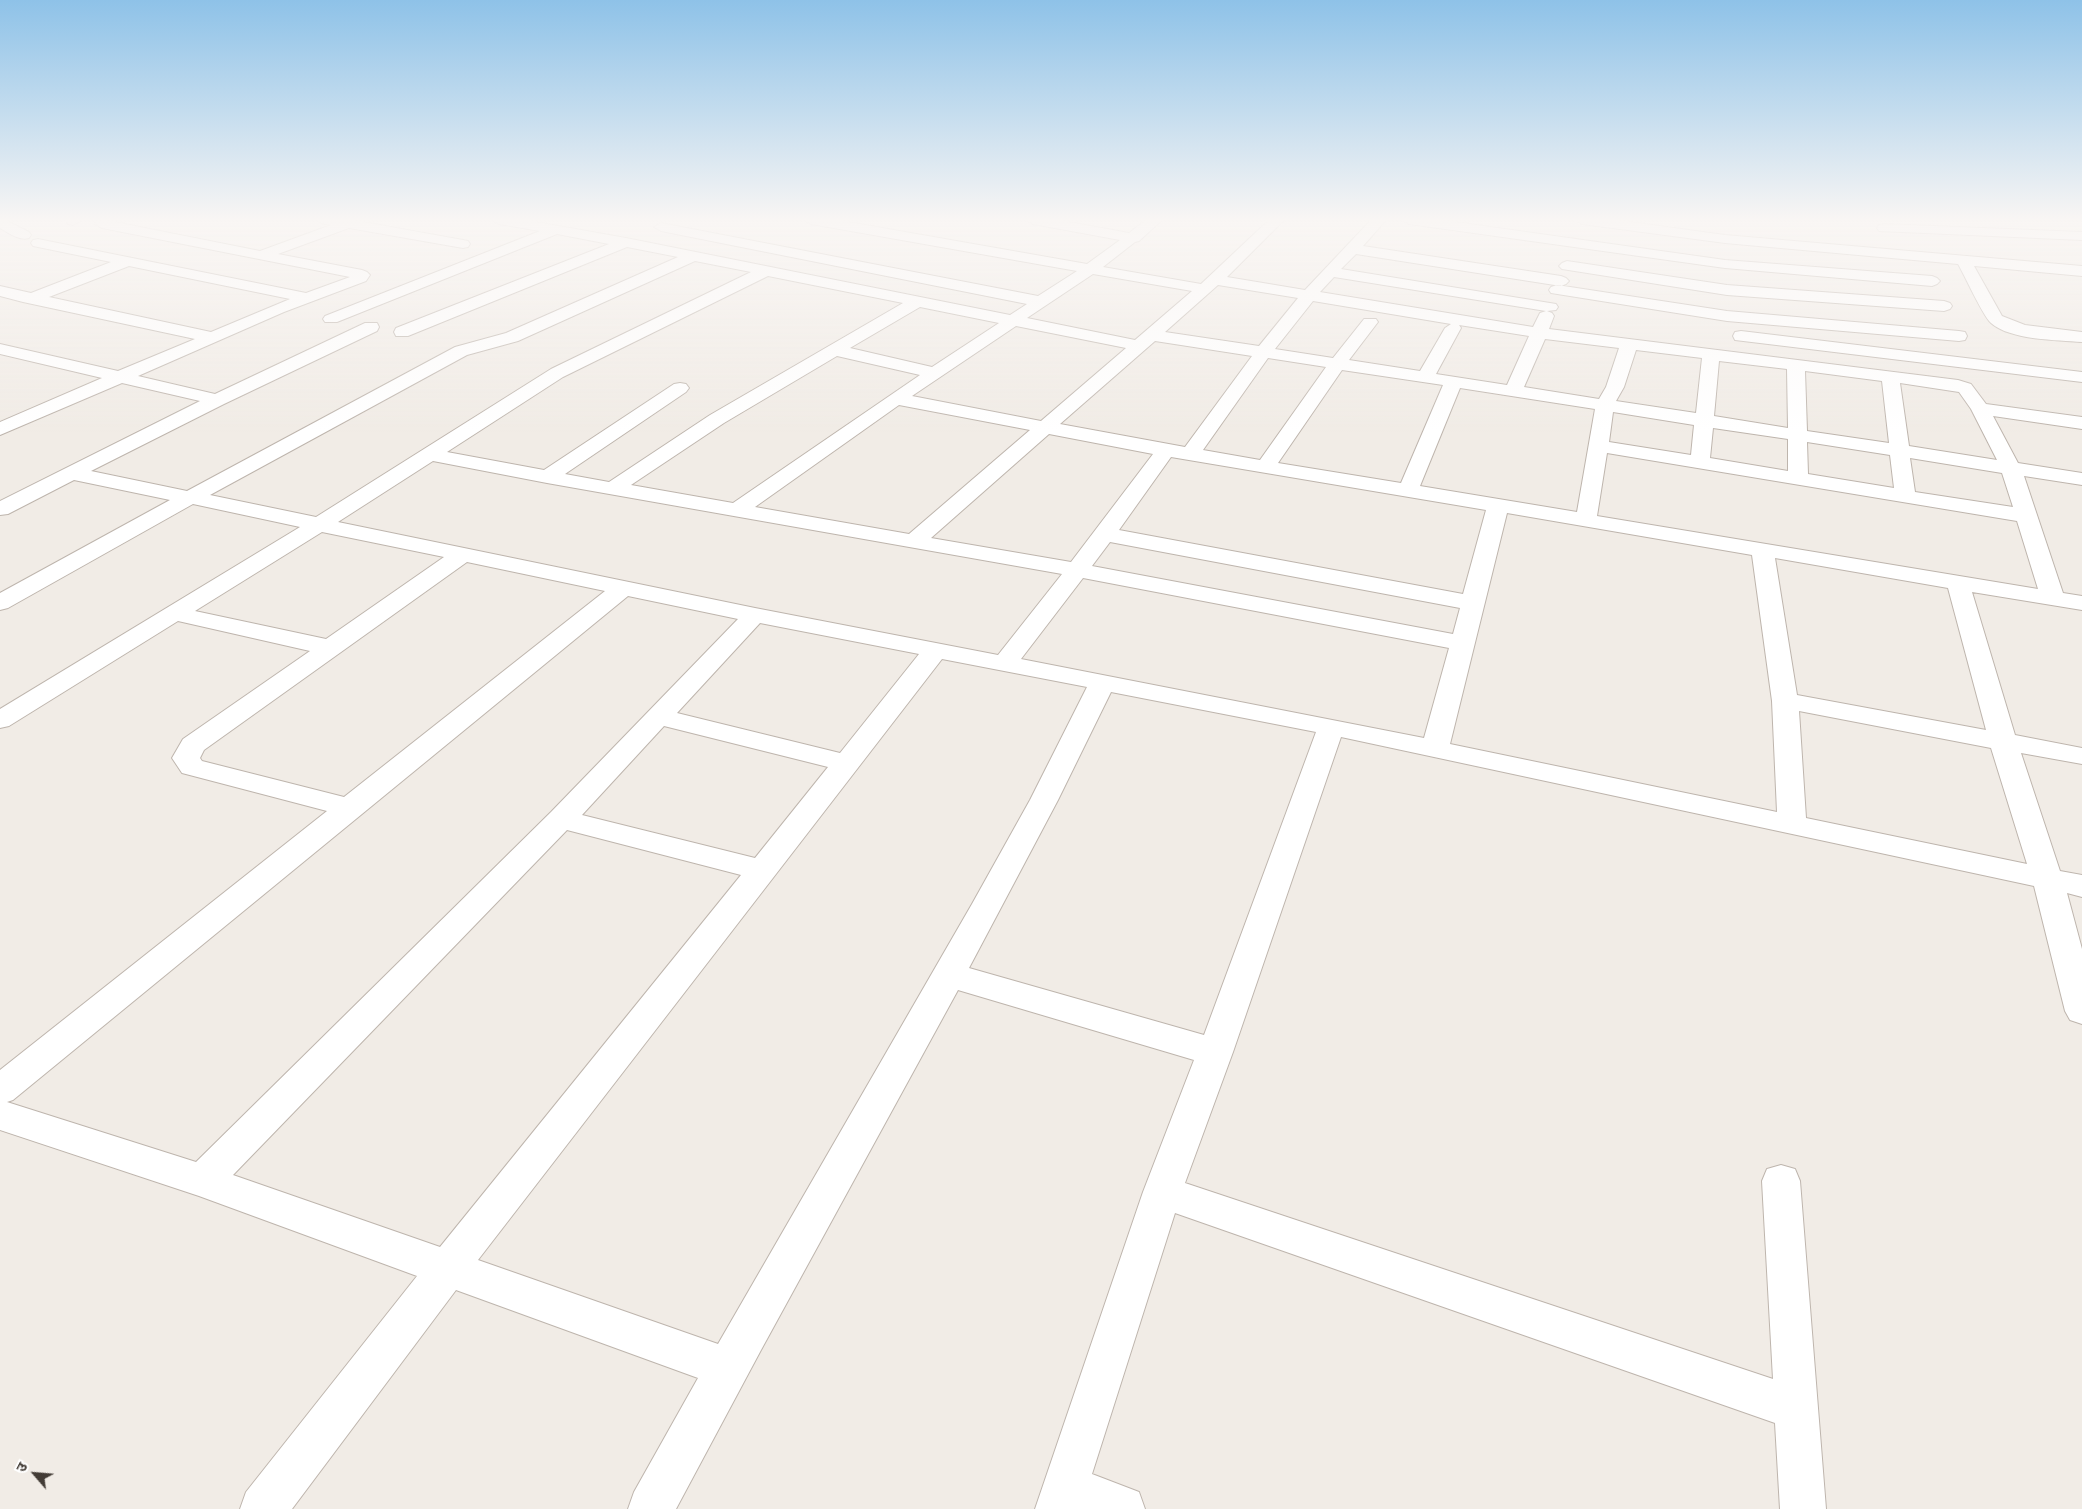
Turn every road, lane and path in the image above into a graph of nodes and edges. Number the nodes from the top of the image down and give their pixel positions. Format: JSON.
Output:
{"nodes":[{"id":1,"x":52,"y":290,"type":"edge"},
{"id":2,"x":269,"y":290,"type":"edge"},
{"id":3,"x":329,"y":290,"type":"edge"},
{"id":4,"x":404,"y":290,"type":"edge"},
{"id":5,"x":505,"y":290,"type":"edge"},
{"id":6,"x":616,"y":290,"type":"edge"},
{"id":7,"x":732,"y":290,"type":"edge"},
{"id":8,"x":858,"y":290,"type":"edge"},
{"id":9,"x":984,"y":290,"type":"edge"},
{"id":10,"x":1059,"y":290,"type":"edge"},
{"id":11,"x":1204,"y":290,"type":"edge"},
{"id":12,"x":1258,"y":290,"type":"edge"},
{"id":13,"x":1313,"y":290,"type":"edge"},
{"id":14,"x":1427,"y":290,"type":"edge"},
{"id":15,"x":1442,"y":290,"type":"edge"},
{"id":16,"x":1557,"y":290,"type":"edge"},
{"id":17,"x":1643,"y":290,"type":"edge"},
{"id":18,"x":1726,"y":290,"type":"edge"},
{"id":19,"x":1731,"y":290,"type":"edge"},
{"id":20,"x":1937,"y":290,"type":"edge"},
{"id":21,"x":1980,"y":290,"type":"edge"},
{"id":22,"x":0,"y":291,"type":"edge"},
{"id":23,"x":1308,"y":296,"type":"junction"},
{"id":24,"x":32,"y":298,"type":"junction"},
{"id":25,"x":306,"y":298,"type":"junction"},
{"id":26,"x":1837,"y":299,"type":"junction"},
{"id":27,"x":917,"y":302,"type":"junction"},
{"id":28,"x":1042,"y":302,"type":"junction"},
{"id":29,"x":1944,"y":306,"type":"junction"},
{"id":30,"x":8,"y":307,"type":"dead end"},
{"id":31,"x":278,"y":309,"type":"junction"},
{"id":32,"x":1548,"y":311,"type":"junction"},
{"id":33,"x":1409,"y":312,"type":"junction"},
{"id":34,"x":1727,"y":316,"type":"junction"},
{"id":35,"x":331,"y":319,"type":"junction"},
{"id":36,"x":1565,"y":319,"type":"dead end"},
{"id":37,"x":1015,"y":321,"type":"junction"},
{"id":38,"x":1370,"y":322,"type":"dead end"},
{"id":39,"x":1604,"y":325,"type":"dead end"},
{"id":40,"x":371,"y":327,"type":"junction"},
{"id":41,"x":1453,"y":328,"type":"dead end"},
{"id":42,"x":1850,"y":328,"type":"junction"},
{"id":43,"x":402,"y":332,"type":"junction"},
{"id":44,"x":1539,"y":333,"type":"junction"},
{"id":45,"x":1728,"y":335,"type":"junction"},
{"id":46,"x":429,"y":336,"type":"dead end"},
{"id":47,"x":1959,"y":336,"type":"junction"},
{"id":48,"x":2082,"y":336,"type":"edge"},
{"id":49,"x":211,"y":337,"type":"junction"},
{"id":50,"x":447,"y":339,"type":"dead end"},
{"id":51,"x":1146,"y":341,"type":"junction"},
{"id":52,"x":484,"y":344,"type":"junction"},
{"id":53,"x":1629,"y":344,"type":"junction"},
{"id":54,"x":834,"y":350,"type":"junction"},
{"id":55,"x":8,"y":351,"type":"edge"},
{"id":56,"x":1263,"y":353,"type":"junction"},
{"id":57,"x":1710,"y":355,"type":"junction"},
{"id":58,"x":0,"y":360,"type":"edge"},
{"id":59,"x":1337,"y":364,"type":"junction"},
{"id":60,"x":1974,"y":364,"type":"junction"},
{"id":61,"x":1796,"y":366,"type":"junction"},
{"id":62,"x":935,"y":373,"type":"junction"},
{"id":63,"x":1890,"y":376,"type":"junction"},
{"id":64,"x":118,"y":377,"type":"junction"},
{"id":65,"x":2082,"y":377,"type":"edge"},
{"id":66,"x":1425,"y":378,"type":"junction"},
{"id":67,"x":1453,"y":382,"type":"junction"},
{"id":68,"x":680,"y":388,"type":"dead end"},
{"id":69,"x":1513,"y":392,"type":"junction"},
{"id":70,"x":896,"y":399,"type":"junction"},
{"id":71,"x":218,"y":400,"type":"junction"},
{"id":72,"x":1605,"y":405,"type":"junction"},
{"id":73,"x":1980,"y":409,"type":"junction"},
{"id":74,"x":1703,"y":421,"type":"junction"},
{"id":75,"x":2082,"y":423,"type":"edge"},
{"id":76,"x":1,"y":428,"type":"edge"},
{"id":77,"x":1045,"y":428,"type":"junction"},
{"id":78,"x":1796,"y":435,"type":"junction"},
{"id":79,"x":1598,"y":446,"type":"junction"},
{"id":80,"x":1166,"y":450,"type":"junction"},
{"id":81,"x":1900,"y":451,"type":"junction"},
{"id":82,"x":429,"y":454,"type":"junction"},
{"id":83,"x":1190,"y":454,"type":"junction"},
{"id":84,"x":1700,"y":462,"type":"junction"},
{"id":85,"x":1265,"y":467,"type":"junction"},
{"id":86,"x":2011,"y":468,"type":"junction"},
{"id":87,"x":72,"y":473,"type":"junction"},
{"id":88,"x":548,"y":477,"type":"junction"},
{"id":89,"x":1798,"y":478,"type":"junction"},
{"id":90,"x":2082,"y":479,"type":"edge"},
{"id":91,"x":612,"y":488,"type":"junction"},
{"id":92,"x":1408,"y":490,"type":"junction"},
{"id":93,"x":1905,"y":496,"type":"junction"},
{"id":94,"x":189,"y":498,"type":"junction"},
{"id":95,"x":1498,"y":505,"type":"junction"},
{"id":96,"x":0,"y":509,"type":"edge"},
{"id":97,"x":737,"y":510,"type":"junction"},
{"id":98,"x":2026,"y":516,"type":"junction"},
{"id":99,"x":1586,"y":520,"type":"junction"},
{"id":100,"x":318,"y":525,"type":"junction"},
{"id":101,"x":1105,"y":534,"type":"junction"},
{"id":102,"x":913,"y":542,"type":"junction"},
{"id":103,"x":1763,"y":551,"type":"junction"},
{"id":104,"x":462,"y":555,"type":"junction"},
{"id":105,"x":1077,"y":570,"type":"junction"},
{"id":106,"x":1958,"y":582,"type":"junction"},
{"id":107,"x":623,"y":588,"type":"junction"},
{"id":108,"x":2053,"y":598,"type":"junction"},
{"id":109,"x":0,"y":603,"type":"edge"},
{"id":110,"x":1473,"y":603,"type":"junction"},
{"id":111,"x":2082,"y":603,"type":"edge"},
{"id":112,"x":174,"y":613,"type":"junction"},
{"id":113,"x":755,"y":616,"type":"junction"},
{"id":114,"x":1463,"y":644,"type":"junction"},
{"id":115,"x":331,"y":648,"type":"junction"},
{"id":116,"x":936,"y":650,"type":"junction"},
{"id":117,"x":1005,"y":663,"type":"junction"},
{"id":118,"x":1103,"y":682,"type":"junction"},
{"id":119,"x":1785,"y":700,"type":"junction"},
{"id":120,"x":660,"y":717,"type":"junction"},
{"id":121,"x":0,"y":720,"type":"edge"},
{"id":122,"x":1331,"y":727,"type":"junction"},
{"id":123,"x":2003,"y":741,"type":"junction"},
{"id":124,"x":1435,"y":749,"type":"junction"},
{"id":125,"x":2082,"y":756,"type":"edge"},
{"id":126,"x":847,"y":763,"type":"junction"},
{"id":127,"x":350,"y":808,"type":"junction"},
{"id":128,"x":561,"y":819,"type":"junction"},
{"id":129,"x":1792,"y":825,"type":"junction"},
{"id":130,"x":763,"y":870,"type":"junction"},
{"id":131,"x":2047,"y":878,"type":"junction"},
{"id":132,"x":2082,"y":886,"type":"edge"},
{"id":133,"x":950,"y":975,"type":"junction"},
{"id":134,"x":2082,"y":1011,"type":"edge"},
{"id":135,"x":1215,"y":1052,"type":"junction"},
{"id":136,"x":0,"y":1090,"type":"edge"},
{"id":137,"x":0,"y":1115,"type":"edge"},
{"id":138,"x":202,"y":1181,"type":"junction"},
{"id":139,"x":1781,"y":1181,"type":"dead end"},
{"id":140,"x":1162,"y":1192,"type":"junction"},
{"id":141,"x":448,"y":1268,"type":"junction"},
{"id":142,"x":727,"y":1368,"type":"junction"},
{"id":143,"x":1796,"y":1408,"type":"junction"},
{"id":144,"x":1061,"y":1498,"type":"edge"},
{"id":145,"x":263,"y":1509,"type":"edge"},
{"id":146,"x":651,"y":1509,"type":"edge"},
{"id":147,"x":1122,"y":1509,"type":"edge"},
{"id":148,"x":1803,"y":1509,"type":"edge"}],
"edges":[{"from":1,"to":24,"type":"street"},
{"from":2,"to":25,"type":"street"},
{"from":3,"to":25,"type":"street"},
{"from":4,"to":35,"type":"street"},
{"from":5,"to":43,"type":"street"},
{"from":6,"to":52,"type":"street"},
{"from":7,"to":82,"type":"street"},
{"from":8,"to":27,"type":"street"},
{"from":9,"to":28,"type":"street"},
{"from":10,"to":28,"type":"street"},
{"from":11,"to":51,"type":"street"},
{"from":12,"to":23,"type":"street"},
{"from":13,"to":23,"type":"street"},
{"from":14,"to":33,"type":"street"},
{"from":15,"to":32,"type":"street"},
{"from":16,"to":32,"type":"street"},
{"from":17,"to":34,"type":"street"},
{"from":18,"to":34,"type":"street"},
{"from":19,"to":26,"type":"street"},
{"from":20,"to":29,"type":"street"},
{"from":21,"to":48,"type":"street"},
{"from":22,"to":24,"type":"street"},
{"from":23,"to":33,"type":"street"},
{"from":23,"to":56,"type":"street"},
{"from":24,"to":30,"type":"street"},
{"from":24,"to":49,"type":"street"},
{"from":25,"to":31,"type":"street"},
{"from":26,"to":29,"type":"street"},
{"from":26,"to":42,"type":"street"},
{"from":27,"to":37,"type":"street"},
{"from":27,"to":54,"type":"street"},
{"from":28,"to":37,"type":"street"},
{"from":29,"to":47,"type":"street"},
{"from":31,"to":35,"type":"street"},
{"from":31,"to":49,"type":"street"},
{"from":32,"to":36,"type":"street"},
{"from":32,"to":44,"type":"street"},
{"from":33,"to":44,"type":"street"},
{"from":34,"to":42,"type":"street"},
{"from":34,"to":45,"type":"street"},
{"from":35,"to":40,"type":"street"},
{"from":37,"to":51,"type":"street"},
{"from":37,"to":62,"type":"street"},
{"from":38,"to":59,"type":"street"},
{"from":39,"to":45,"type":"street"},
{"from":40,"to":43,"type":"street"},
{"from":40,"to":71,"type":"street"},
{"from":41,"to":66,"type":"street"},
{"from":42,"to":47,"type":"street"},
{"from":43,"to":46,"type":"street"},
{"from":44,"to":53,"type":"street"},
{"from":44,"to":69,"type":"street"},
{"from":45,"to":60,"type":"street"},
{"from":47,"to":60,"type":"street"},
{"from":49,"to":64,"type":"street"},
{"from":50,"to":52,"type":"street"},
{"from":51,"to":56,"type":"street"},
{"from":51,"to":77,"type":"street"},
{"from":52,"to":94,"type":"street"},
{"from":53,"to":57,"type":"street"},
{"from":53,"to":72,"type":"street"},
{"from":54,"to":62,"type":"street"},
{"from":54,"to":91,"type":"street"},
{"from":55,"to":58,"type":"street"},
{"from":55,"to":64,"type":"street"},
{"from":56,"to":59,"type":"street"},
{"from":56,"to":83,"type":"street"},
{"from":57,"to":61,"type":"street"},
{"from":57,"to":74,"type":"street"},
{"from":59,"to":66,"type":"street"},
{"from":59,"to":85,"type":"street"},
{"from":60,"to":65,"type":"street"},
{"from":61,"to":63,"type":"street"},
{"from":61,"to":78,"type":"street"},
{"from":62,"to":70,"type":"street"},
{"from":63,"to":73,"type":"street"},
{"from":63,"to":81,"type":"street"},
{"from":64,"to":71,"type":"street"},
{"from":64,"to":76,"type":"street"},
{"from":66,"to":67,"type":"street"},
{"from":67,"to":69,"type":"street"},
{"from":67,"to":92,"type":"street"},
{"from":68,"to":88,"type":"street"},
{"from":69,"to":72,"type":"street"},
{"from":70,"to":77,"type":"street"},
{"from":70,"to":97,"type":"street"},
{"from":71,"to":87,"type":"street"},
{"from":72,"to":74,"type":"street"},
{"from":72,"to":79,"type":"street"},
{"from":73,"to":75,"type":"street"},
{"from":73,"to":86,"type":"street"},
{"from":74,"to":78,"type":"street"},
{"from":74,"to":84,"type":"street"},
{"from":77,"to":80,"type":"street"},
{"from":77,"to":102,"type":"street"},
{"from":78,"to":81,"type":"street"},
{"from":78,"to":89,"type":"street"},
{"from":79,"to":84,"type":"street"},
{"from":79,"to":99,"type":"street"},
{"from":80,"to":83,"type":"street"},
{"from":80,"to":101,"type":"street"},
{"from":81,"to":86,"type":"street"},
{"from":81,"to":93,"type":"street"},
{"from":82,"to":88,"type":"street"},
{"from":82,"to":100,"type":"street"},
{"from":83,"to":85,"type":"street"},
{"from":84,"to":89,"type":"street"},
{"from":85,"to":92,"type":"street"},
{"from":86,"to":90,"type":"street"},
{"from":86,"to":98,"type":"street"},
{"from":87,"to":94,"type":"street"},
{"from":87,"to":96,"type":"street"},
{"from":88,"to":91,"type":"street"},
{"from":89,"to":93,"type":"street"},
{"from":91,"to":97,"type":"street"},
{"from":92,"to":95,"type":"street"},
{"from":93,"to":98,"type":"street"},
{"from":94,"to":100,"type":"street"},
{"from":94,"to":109,"type":"street"},
{"from":95,"to":99,"type":"street"},
{"from":95,"to":110,"type":"street"},
{"from":97,"to":102,"type":"street"},
{"from":98,"to":108,"type":"street"},
{"from":99,"to":103,"type":"street"},
{"from":100,"to":104,"type":"street"},
{"from":100,"to":112,"type":"street"},
{"from":101,"to":105,"type":"street"},
{"from":101,"to":110,"type":"street"},
{"from":102,"to":105,"type":"street"},
{"from":103,"to":106,"type":"street"},
{"from":103,"to":119,"type":"street"},
{"from":104,"to":107,"type":"street"},
{"from":104,"to":115,"type":"street"},
{"from":105,"to":114,"type":"street"},
{"from":105,"to":117,"type":"street"},
{"from":106,"to":108,"type":"street"},
{"from":106,"to":123,"type":"street"},
{"from":107,"to":113,"type":"street"},
{"from":107,"to":127,"type":"street"},
{"from":108,"to":111,"type":"street"},
{"from":110,"to":114,"type":"street"},
{"from":112,"to":115,"type":"street"},
{"from":112,"to":121,"type":"street"},
{"from":113,"to":116,"type":"street"},
{"from":113,"to":120,"type":"street"},
{"from":114,"to":124,"type":"street"},
{"from":115,"to":127,"type":"street"},
{"from":116,"to":117,"type":"street"},
{"from":116,"to":126,"type":"street"},
{"from":117,"to":118,"type":"street"},
{"from":118,"to":122,"type":"street"},
{"from":118,"to":133,"type":"street"},
{"from":119,"to":123,"type":"street"},
{"from":119,"to":129,"type":"street"},
{"from":120,"to":126,"type":"street"},
{"from":120,"to":128,"type":"street"},
{"from":122,"to":124,"type":"street"},
{"from":122,"to":135,"type":"street"},
{"from":123,"to":125,"type":"street"},
{"from":123,"to":131,"type":"street"},
{"from":124,"to":129,"type":"street"},
{"from":126,"to":130,"type":"street"},
{"from":127,"to":136,"type":"street"},
{"from":128,"to":130,"type":"street"},
{"from":128,"to":138,"type":"street"},
{"from":129,"to":131,"type":"street"},
{"from":130,"to":141,"type":"street"},
{"from":131,"to":132,"type":"street"},
{"from":131,"to":134,"type":"street"},
{"from":133,"to":135,"type":"street"},
{"from":133,"to":142,"type":"street"},
{"from":135,"to":140,"type":"street"},
{"from":137,"to":138,"type":"street"},
{"from":138,"to":141,"type":"street"},
{"from":139,"to":143,"type":"street"},
{"from":140,"to":143,"type":"street"},
{"from":140,"to":144,"type":"street"},
{"from":141,"to":142,"type":"street"},
{"from":141,"to":145,"type":"street"},
{"from":142,"to":146,"type":"street"},
{"from":143,"to":148,"type":"street"},
{"from":144,"to":147,"type":"street"}]}
